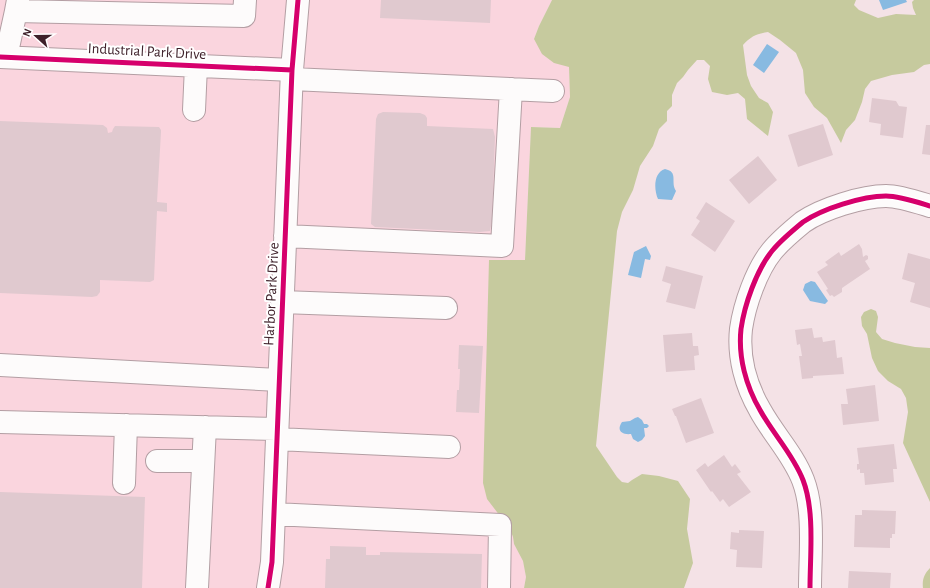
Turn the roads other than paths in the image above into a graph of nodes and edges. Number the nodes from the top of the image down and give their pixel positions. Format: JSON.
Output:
{"nodes":[{"id":1,"x":245,"y":0,"type":"edge"},
{"id":2,"x":298,"y":0,"type":"edge"},
{"id":3,"x":17,"y":5,"type":"edge"},
{"id":4,"x":157,"y":7,"type":"edge"},
{"id":5,"x":3,"y":57,"type":"edge"},
{"id":6,"x":196,"y":66,"type":"junction"},
{"id":7,"x":292,"y":74,"type":"junction"},
{"id":8,"x":511,"y":89,"type":"junction"},
{"id":9,"x":553,"y":91,"type":"dead end"},
{"id":10,"x":194,"y":110,"type":"dead end"},
{"id":11,"x":930,"y":206,"type":"edge"},
{"id":12,"x":285,"y":236,"type":"junction"},
{"id":13,"x":282,"y":302,"type":"junction"},
{"id":14,"x":446,"y":308,"type":"dead end"},
{"id":15,"x":0,"y":365,"type":"edge"},
{"id":16,"x":279,"y":380,"type":"junction"},
{"id":17,"x":0,"y":422,"type":"edge"},
{"id":18,"x":126,"y":425,"type":"junction"},
{"id":19,"x":205,"y":427,"type":"junction"},
{"id":20,"x":277,"y":434,"type":"junction"},
{"id":21,"x":449,"y":447,"type":"dead end"},
{"id":22,"x":157,"y":461,"type":"dead end"},
{"id":23,"x":204,"y":462,"type":"junction"},
{"id":24,"x":124,"y":483,"type":"dead end"},
{"id":25,"x":274,"y":514,"type":"junction"},
{"id":26,"x":197,"y":588,"type":"edge"},
{"id":27,"x":268,"y":588,"type":"edge"},
{"id":28,"x":499,"y":588,"type":"edge"},
{"id":29,"x":810,"y":588,"type":"edge"}],
"edges":[{"from":1,"to":4,"type":"street"},
{"from":2,"to":7,"type":"street","name":"Harbor Park Drive"},
{"from":3,"to":4,"type":"street"},
{"from":3,"to":5,"type":"street"},
{"from":5,"to":6,"type":"street","name":"Industrial Park Drive"},
{"from":6,"to":7,"type":"street","name":"Industrial Park Drive"},
{"from":6,"to":10,"type":"street"},
{"from":7,"to":8,"type":"street","name":"Industrial Park Drive"},
{"from":7,"to":12,"type":"street","name":"Harbor Park Drive"},
{"from":8,"to":9,"type":"street","name":"Industrial Park Drive"},
{"from":8,"to":12,"type":"street"},
{"from":11,"to":29,"type":"street"},
{"from":12,"to":13,"type":"street","name":"Harbor Park Drive"},
{"from":13,"to":14,"type":"street"},
{"from":13,"to":16,"type":"street","name":"Harbor Park Drive"},
{"from":15,"to":16,"type":"street"},
{"from":16,"to":20,"type":"street","name":"Harbor Park Drive"},
{"from":17,"to":18,"type":"street"},
{"from":18,"to":19,"type":"street"},
{"from":18,"to":24,"type":"street"},
{"from":19,"to":20,"type":"street"},
{"from":19,"to":23,"type":"street"},
{"from":20,"to":21,"type":"street"},
{"from":20,"to":25,"type":"street","name":"Harbor Park Drive"},
{"from":22,"to":23,"type":"street"},
{"from":23,"to":26,"type":"street"},
{"from":25,"to":27,"type":"street","name":"Harbor Park Drive"},
{"from":25,"to":28,"type":"street"}]}
